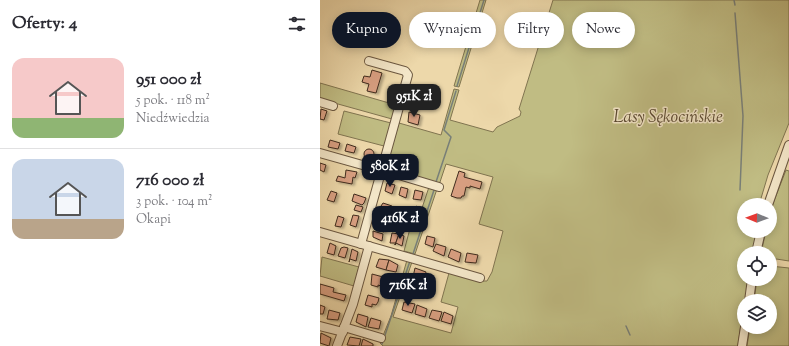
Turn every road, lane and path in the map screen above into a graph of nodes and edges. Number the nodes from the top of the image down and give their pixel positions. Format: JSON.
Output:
{"nodes":[{"id":1,"x":369,"y":61,"type":"dead end"},
{"id":2,"x":320,"y":102,"type":"edge"},
{"id":3,"x":333,"y":106,"type":"dead end"},
{"id":4,"x":789,"y":145,"type":"edge"},
{"id":5,"x":320,"y":153,"type":"edge"},
{"id":6,"x":373,"y":168,"type":"dead end"},
{"id":7,"x":382,"y":170,"type":"junction"},
{"id":8,"x":439,"y":187,"type":"dead end"},
{"id":9,"x":770,"y":198,"type":"edge"},
{"id":10,"x":320,"y":232,"type":"edge"},
{"id":11,"x":365,"y":245,"type":"junction"},
{"id":12,"x":480,"y":278,"type":"dead end"},
{"id":13,"x":320,"y":326,"type":"edge"},
{"id":14,"x":343,"y":330,"type":"junction"},
{"id":15,"x":744,"y":334,"type":"edge"},
{"id":16,"x":381,"y":338,"type":"dead end"},
{"id":17,"x":337,"y":346,"type":"edge"},
{"id":18,"x":742,"y":346,"type":"edge"}],
"edges":[{"from":1,"to":7,"type":"street"},
{"from":2,"to":3,"type":"street"},
{"from":4,"to":9,"type":"street"},
{"from":5,"to":6,"type":"street"},
{"from":7,"to":8,"type":"street"},
{"from":7,"to":11,"type":"street"},
{"from":10,"to":11,"type":"street"},
{"from":11,"to":12,"type":"street"},
{"from":11,"to":14,"type":"street"},
{"from":13,"to":14,"type":"street"},
{"from":14,"to":16,"type":"street"},
{"from":14,"to":17,"type":"street"},
{"from":15,"to":18,"type":"street"}]}
